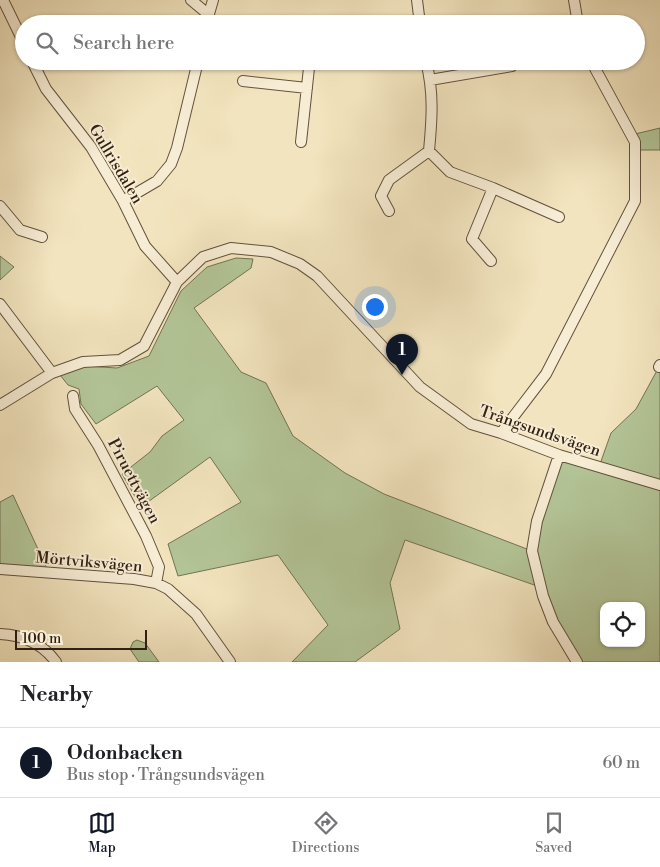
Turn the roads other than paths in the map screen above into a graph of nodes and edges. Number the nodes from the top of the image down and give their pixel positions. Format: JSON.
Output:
{"nodes":[{"id":1,"x":3,"y":0,"type":"edge"},
{"id":2,"x":190,"y":0,"type":"edge"},
{"id":3,"x":213,"y":0,"type":"edge"},
{"id":4,"x":417,"y":0,"type":"edge"},
{"id":5,"x":574,"y":0,"type":"edge"},
{"id":6,"x":204,"y":15,"type":"edge"},
{"id":7,"x":209,"y":15,"type":"edge"},
{"id":8,"x":419,"y":15,"type":"edge"},
{"id":9,"x":576,"y":15,"type":"edge"},
{"id":10,"x":15,"y":25,"type":"edge"},
{"id":11,"x":36,"y":70,"type":"edge"},
{"id":12,"x":196,"y":70,"type":"edge"},
{"id":13,"x":309,"y":70,"type":"edge"},
{"id":14,"x":428,"y":70,"type":"edge"},
{"id":15,"x":489,"y":70,"type":"edge"},
{"id":16,"x":596,"y":70,"type":"edge"},
{"id":17,"x":430,"y":80,"type":"junction"},
{"id":18,"x":242,"y":81,"type":"dead end"},
{"id":19,"x":307,"y":88,"type":"junction"},
{"id":20,"x":301,"y":142,"type":"dead end"},
{"id":21,"x":428,"y":151,"type":"junction"},
{"id":22,"x":492,"y":188,"type":"junction"},
{"id":23,"x":122,"y":200,"type":"junction"},
{"id":24,"x":0,"y":206,"type":"edge"},
{"id":25,"x":389,"y":211,"type":"dead end"},
{"id":26,"x":559,"y":217,"type":"dead end"},
{"id":27,"x":42,"y":237,"type":"dead end"},
{"id":28,"x":491,"y":261,"type":"dead end"},
{"id":29,"x":177,"y":282,"type":"junction"},
{"id":30,"x":0,"y":304,"type":"edge"},
{"id":31,"x":52,"y":373,"type":"junction"},
{"id":32,"x":72,"y":396,"type":"dead end"},
{"id":33,"x":0,"y":405,"type":"edge"},
{"id":34,"x":501,"y":433,"type":"junction"},
{"id":35,"x":559,"y":455,"type":"junction"},
{"id":36,"x":660,"y":485,"type":"edge"},
{"id":37,"x":0,"y":569,"type":"edge"},
{"id":38,"x":156,"y":583,"type":"junction"},
{"id":39,"x":0,"y":634,"type":"edge"},
{"id":40,"x":56,"y":662,"type":"edge"},
{"id":41,"x":230,"y":662,"type":"edge"},
{"id":42,"x":577,"y":662,"type":"edge"}],
"edges":[{"from":1,"to":10,"type":"street"},
{"from":2,"to":6,"type":"street"},
{"from":3,"to":7,"type":"street"},
{"from":4,"to":8,"type":"street"},
{"from":5,"to":9,"type":"street"},
{"from":11,"to":23,"type":"street","name":"Gullrisdalen"},
{"from":12,"to":23,"type":"street"},
{"from":13,"to":19,"type":"street"},
{"from":14,"to":17,"type":"street"},
{"from":15,"to":17,"type":"street"},
{"from":16,"to":34,"type":"street"},
{"from":17,"to":21,"type":"street"},
{"from":18,"to":19,"type":"street"},
{"from":19,"to":20,"type":"street"},
{"from":21,"to":22,"type":"street"},
{"from":21,"to":25,"type":"street"},
{"from":22,"to":26,"type":"street"},
{"from":22,"to":28,"type":"street"},
{"from":23,"to":29,"type":"street","name":"Gullrisdalen"},
{"from":24,"to":27,"type":"street"},
{"from":29,"to":31,"type":"street","name":"Trångsundsvägen"},
{"from":29,"to":34,"type":"street","name":"Trångsundsvägen"},
{"from":30,"to":31,"type":"street"},
{"from":31,"to":33,"type":"street","name":"Trångsundsvägen"},
{"from":32,"to":38,"type":"street","name":"Piruettvägen"},
{"from":34,"to":35,"type":"street","name":"Trångsundsvägen"},
{"from":35,"to":36,"type":"street","name":"Trångsundsvägen"},
{"from":35,"to":42,"type":"street"},
{"from":37,"to":38,"type":"street","name":"Mörtviksvägen"},
{"from":38,"to":41,"type":"street","name":"Mörtviksvägen"},
{"from":39,"to":40,"type":"street"}]}
